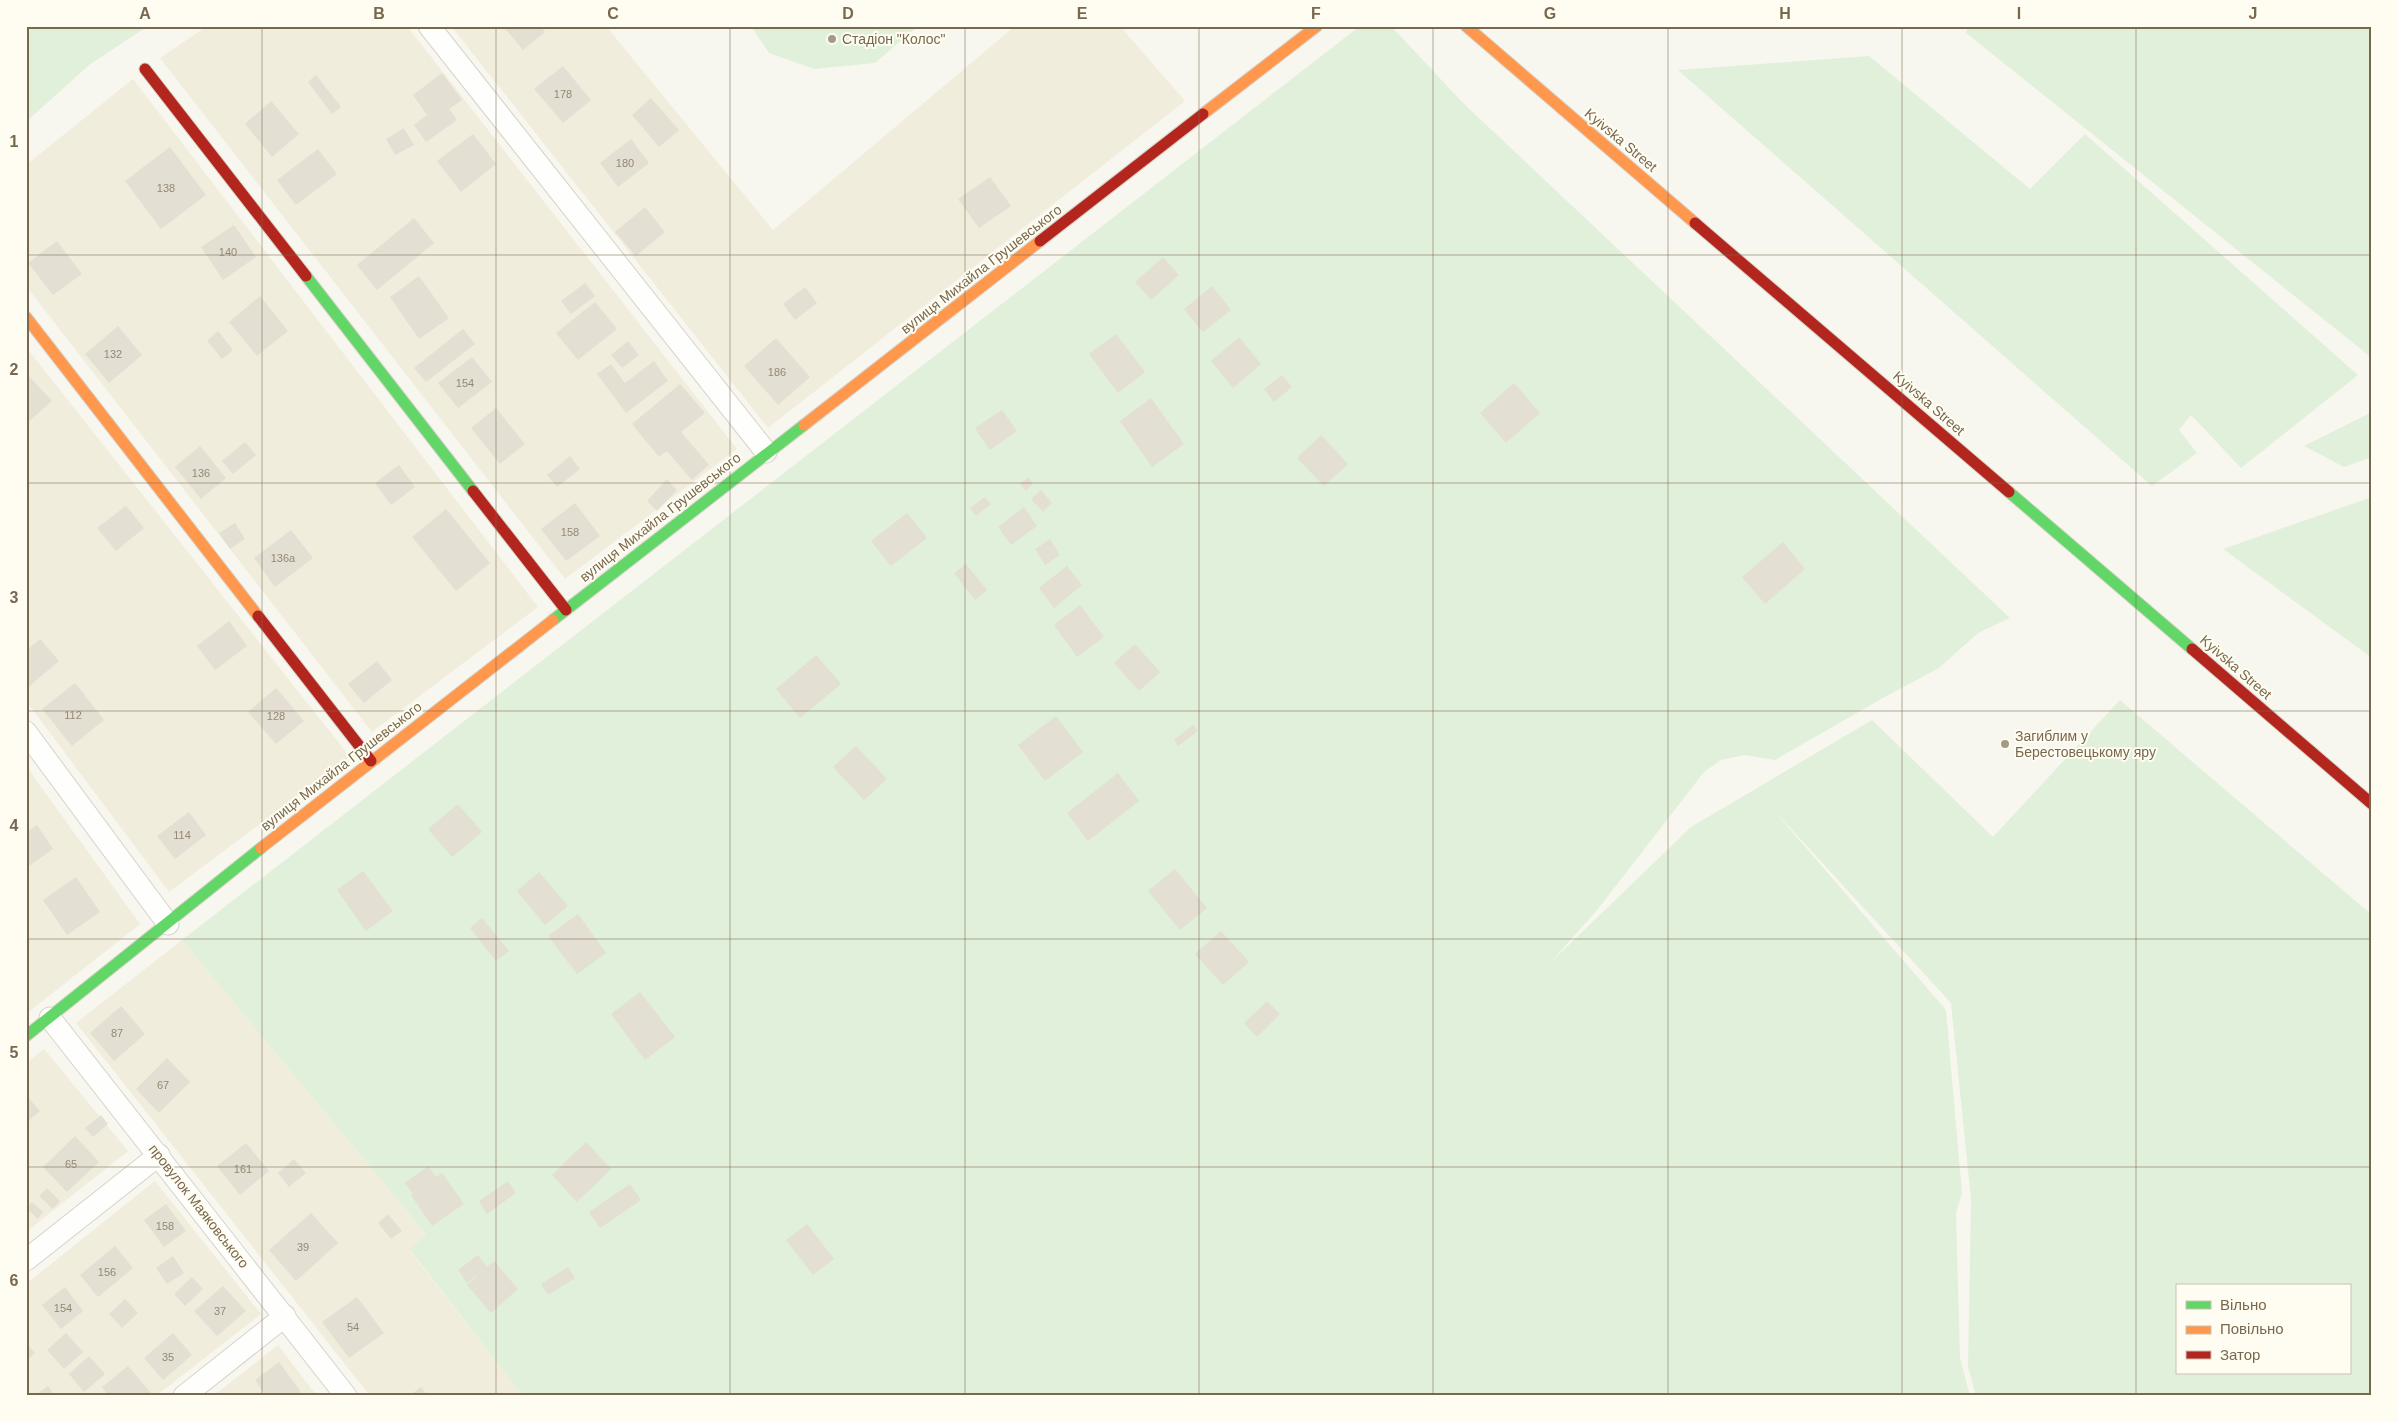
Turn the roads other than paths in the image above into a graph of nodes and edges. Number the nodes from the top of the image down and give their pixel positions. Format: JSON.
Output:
{"nodes":[{"id":1,"x":428,"y":26,"type":"edge"},
{"id":2,"x":1317,"y":26,"type":"edge"},
{"id":3,"x":1466,"y":26,"type":"edge"},
{"id":4,"x":145,"y":69,"type":"dead end"},
{"id":5,"x":26,"y":317,"type":"edge"},
{"id":6,"x":766,"y":452,"type":"junction"},
{"id":7,"x":566,"y":610,"type":"junction"},
{"id":8,"x":26,"y":732,"type":"edge"},
{"id":9,"x":371,"y":761,"type":"junction"},
{"id":10,"x":2372,"y":804,"type":"edge"},
{"id":11,"x":168,"y":924,"type":"junction"},
{"id":12,"x":50,"y":1018,"type":"junction"},
{"id":13,"x":26,"y":1036,"type":"edge"},
{"id":14,"x":159,"y":1155,"type":"junction"},
{"id":15,"x":26,"y":1260,"type":"edge"},
{"id":16,"x":285,"y":1316,"type":"junction"},
{"id":17,"x":184,"y":1396,"type":"edge"},
{"id":18,"x":346,"y":1396,"type":"edge"}],
"edges":[{"from":1,"to":6,"type":"street"},
{"from":2,"to":6,"type":"street","name":"вулиця Михайла Грушевського"},
{"from":3,"to":10,"type":"street","name":"Kyivska Street"},
{"from":4,"to":7,"type":"street"},
{"from":5,"to":9,"type":"street"},
{"from":6,"to":7,"type":"street","name":"вулиця Михайла Грушевського"},
{"from":7,"to":9,"type":"street","name":"вулиця Михайла Грушевського"},
{"from":8,"to":11,"type":"street"},
{"from":9,"to":11,"type":"street","name":"вулиця Михайла Грушевського"},
{"from":11,"to":12,"type":"street","name":"вулиця Михайла Грушевського"},
{"from":12,"to":13,"type":"street","name":"вулиця Михайла Грушевського"},
{"from":12,"to":14,"type":"street","name":"провулок Маяковського"},
{"from":14,"to":15,"type":"street"},
{"from":14,"to":16,"type":"street","name":"провулок Маяковського"},
{"from":16,"to":17,"type":"street"},
{"from":16,"to":18,"type":"street","name":"провулок Маяковського"}]}
